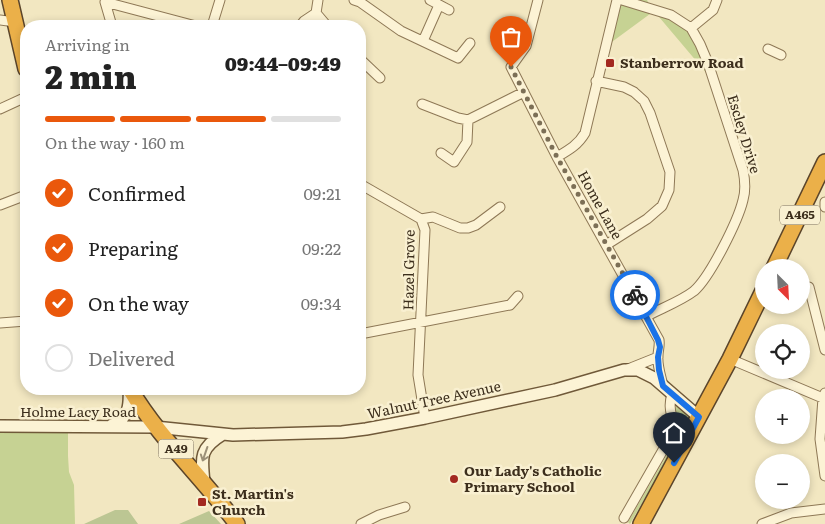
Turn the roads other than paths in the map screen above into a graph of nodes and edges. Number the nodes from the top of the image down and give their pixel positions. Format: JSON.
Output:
{"nodes":[{"id":1,"x":10,"y":0,"type":"edge"},
{"id":2,"x":220,"y":0,"type":"edge"},
{"id":3,"x":318,"y":0,"type":"edge"},
{"id":4,"x":430,"y":0,"type":"edge"},
{"id":5,"x":538,"y":0,"type":"edge"},
{"id":6,"x":617,"y":0,"type":"edge"},
{"id":7,"x":622,"y":0,"type":"edge"},
{"id":8,"x":717,"y":0,"type":"edge"},
{"id":9,"x":358,"y":1,"type":"edge"},
{"id":10,"x":439,"y":5,"type":"junction"},
{"id":11,"x":449,"y":10,"type":"dead end"},
{"id":12,"x":316,"y":13,"type":"junction"},
{"id":13,"x":0,"y":20,"type":"edge"},
{"id":14,"x":110,"y":20,"type":"edge"},
{"id":15,"x":173,"y":20,"type":"edge"},
{"id":16,"x":214,"y":20,"type":"edge"},
{"id":17,"x":306,"y":20,"type":"edge"},
{"id":18,"x":322,"y":20,"type":"edge"},
{"id":19,"x":15,"y":22,"type":"junction"},
{"id":20,"x":690,"y":28,"type":"junction"},
{"id":21,"x":423,"y":41,"type":"junction"},
{"id":22,"x":20,"y":43,"type":"edge"},
{"id":23,"x":470,"y":43,"type":"dead end"},
{"id":24,"x":768,"y":48,"type":"dead end"},
{"id":25,"x":780,"y":55,"type":"dead end"},
{"id":26,"x":366,"y":65,"type":"edge"},
{"id":27,"x":380,"y":78,"type":"dead end"},
{"id":28,"x":596,"y":82,"type":"junction"},
{"id":29,"x":524,"y":92,"type":"junction"},
{"id":30,"x":20,"y":100,"type":"edge"},
{"id":31,"x":422,"y":104,"type":"dead end"},
{"id":32,"x":0,"y":109,"type":"edge"},
{"id":33,"x":468,"y":120,"type":"junction"},
{"id":34,"x":441,"y":153,"type":"dead end"},
{"id":35,"x":557,"y":157,"type":"junction"},
{"id":36,"x":825,"y":162,"type":"edge"},
{"id":37,"x":366,"y":187,"type":"edge"},
{"id":38,"x":20,"y":197,"type":"edge"},
{"id":39,"x":825,"y":202,"type":"edge"},
{"id":40,"x":0,"y":205,"type":"edge"},
{"id":41,"x":825,"y":207,"type":"edge"},
{"id":42,"x":500,"y":208,"type":"dead end"},
{"id":43,"x":421,"y":219,"type":"junction"},
{"id":44,"x":606,"y":245,"type":"junction"},
{"id":45,"x":778,"y":259,"type":"edge"},
{"id":46,"x":810,"y":294,"type":"edge"},
{"id":47,"x":518,"y":296,"type":"dead end"},
{"id":48,"x":755,"y":308,"type":"edge"},
{"id":49,"x":647,"y":316,"type":"junction"},
{"id":50,"x":20,"y":322,"type":"edge"},
{"id":51,"x":421,"y":323,"type":"junction"},
{"id":52,"x":0,"y":324,"type":"edge"},
{"id":53,"x":366,"y":333,"type":"edge"},
{"id":54,"x":825,"y":350,"type":"edge"},
{"id":55,"x":658,"y":357,"type":"junction"},
{"id":56,"x":730,"y":359,"type":"junction"},
{"id":57,"x":624,"y":370,"type":"junction"},
{"id":58,"x":663,"y":386,"type":"junction"},
{"id":59,"x":672,"y":394,"type":"junction"},
{"id":60,"x":130,"y":395,"type":"edge"},
{"id":61,"x":134,"y":395,"type":"edge"},
{"id":62,"x":824,"y":396,"type":"edge"},
{"id":63,"x":699,"y":417,"type":"junction"},
{"id":64,"x":425,"y":418,"type":"junction"},
{"id":65,"x":0,"y":426,"type":"edge"},
{"id":66,"x":108,"y":426,"type":"junction"},
{"id":67,"x":156,"y":427,"type":"junction"},
{"id":68,"x":223,"y":434,"type":"junction"},
{"id":69,"x":825,"y":476,"type":"edge"},
{"id":70,"x":204,"y":482,"type":"junction"},
{"id":71,"x":405,"y":506,"type":"dead end"},
{"id":72,"x":825,"y":509,"type":"edge"},
{"id":73,"x":624,"y":518,"type":"dead end"},
{"id":74,"x":237,"y":524,"type":"edge"},
{"id":75,"x":360,"y":524,"type":"edge"},
{"id":76,"x":641,"y":524,"type":"edge"},
{"id":77,"x":762,"y":524,"type":"edge"}],
"edges":[{"from":1,"to":19,"type":"highway"},
{"from":2,"to":16,"type":"street"},
{"from":3,"to":12,"type":"street"},
{"from":4,"to":10,"type":"street"},
{"from":5,"to":29,"type":"street","name":"Home Lane"},
{"from":6,"to":28,"type":"street"},
{"from":7,"to":20,"type":"street","name":"Escley Drive"},
{"from":8,"to":20,"type":"street"},
{"from":9,"to":21,"type":"street"},
{"from":10,"to":11,"type":"street"},
{"from":10,"to":21,"type":"street"},
{"from":12,"to":17,"type":"street"},
{"from":12,"to":18,"type":"street"},
{"from":13,"to":19,"type":"street"},
{"from":14,"to":15,"type":"street"},
{"from":19,"to":22,"type":"highway"},
{"from":20,"to":49,"type":"street","name":"Escley Drive"},
{"from":21,"to":23,"type":"street"},
{"from":24,"to":25,"type":"street"},
{"from":26,"to":27,"type":"street"},
{"from":28,"to":35,"type":"street"},
{"from":28,"to":44,"type":"street"},
{"from":29,"to":33,"type":"street"},
{"from":29,"to":35,"type":"street","name":"Home Lane"},
{"from":30,"to":32,"type":"street"},
{"from":31,"to":33,"type":"street"},
{"from":33,"to":34,"type":"street"},
{"from":35,"to":44,"type":"street","name":"Home Lane"},
{"from":36,"to":45,"type":"highway","number":"A465"},
{"from":37,"to":43,"type":"street"},
{"from":38,"to":40,"type":"street"},
{"from":39,"to":41,"type":"street"},
{"from":42,"to":43,"type":"street"},
{"from":43,"to":51,"type":"street","name":"Hazel Grove"},
{"from":44,"to":49,"type":"street","name":"Home Lane"},
{"from":46,"to":54,"type":"street"},
{"from":47,"to":51,"type":"street","name":"Hazel Grove"},
{"from":48,"to":56,"type":"highway"},
{"from":49,"to":55,"type":"street","name":"Home Lane"},
{"from":50,"to":52,"type":"street"},
{"from":51,"to":53,"type":"street","name":"Hazel Grove"},
{"from":51,"to":64,"type":"street","name":"Hazel Grove"},
{"from":55,"to":57,"type":"street"},
{"from":55,"to":58,"type":"street","name":"Home Lane"},
{"from":56,"to":62,"type":"street"},
{"from":56,"to":63,"type":"highway"},
{"from":57,"to":58,"type":"street","name":"Walnut Tree Avenue"},
{"from":57,"to":64,"type":"street","name":"Walnut Tree Avenue"},
{"from":58,"to":59,"type":"street","name":"Walnut Tree Avenue"},
{"from":59,"to":63,"type":"street","name":"Walnut Tree Avenue"},
{"from":59,"to":73,"type":"street"},
{"from":60,"to":66,"type":"street"},
{"from":61,"to":67,"type":"highway","number":"A49"},
{"from":62,"to":69,"type":"street"},
{"from":63,"to":76,"type":"highway"},
{"from":64,"to":68,"type":"street","name":"Walnut Tree Avenue"},
{"from":65,"to":66,"type":"street","name":"Holme Lacy Road"},
{"from":66,"to":67,"type":"street","name":"Holme Lacy Road"},
{"from":67,"to":68,"type":"street","name":"Walnut Tree Avenue"},
{"from":67,"to":70,"type":"highway","number":"A49"},
{"from":68,"to":70,"type":"street","one_way":true},
{"from":70,"to":74,"type":"highway","number":"A49"},
{"from":71,"to":75,"type":"street"},
{"from":72,"to":77,"type":"street"}]}
